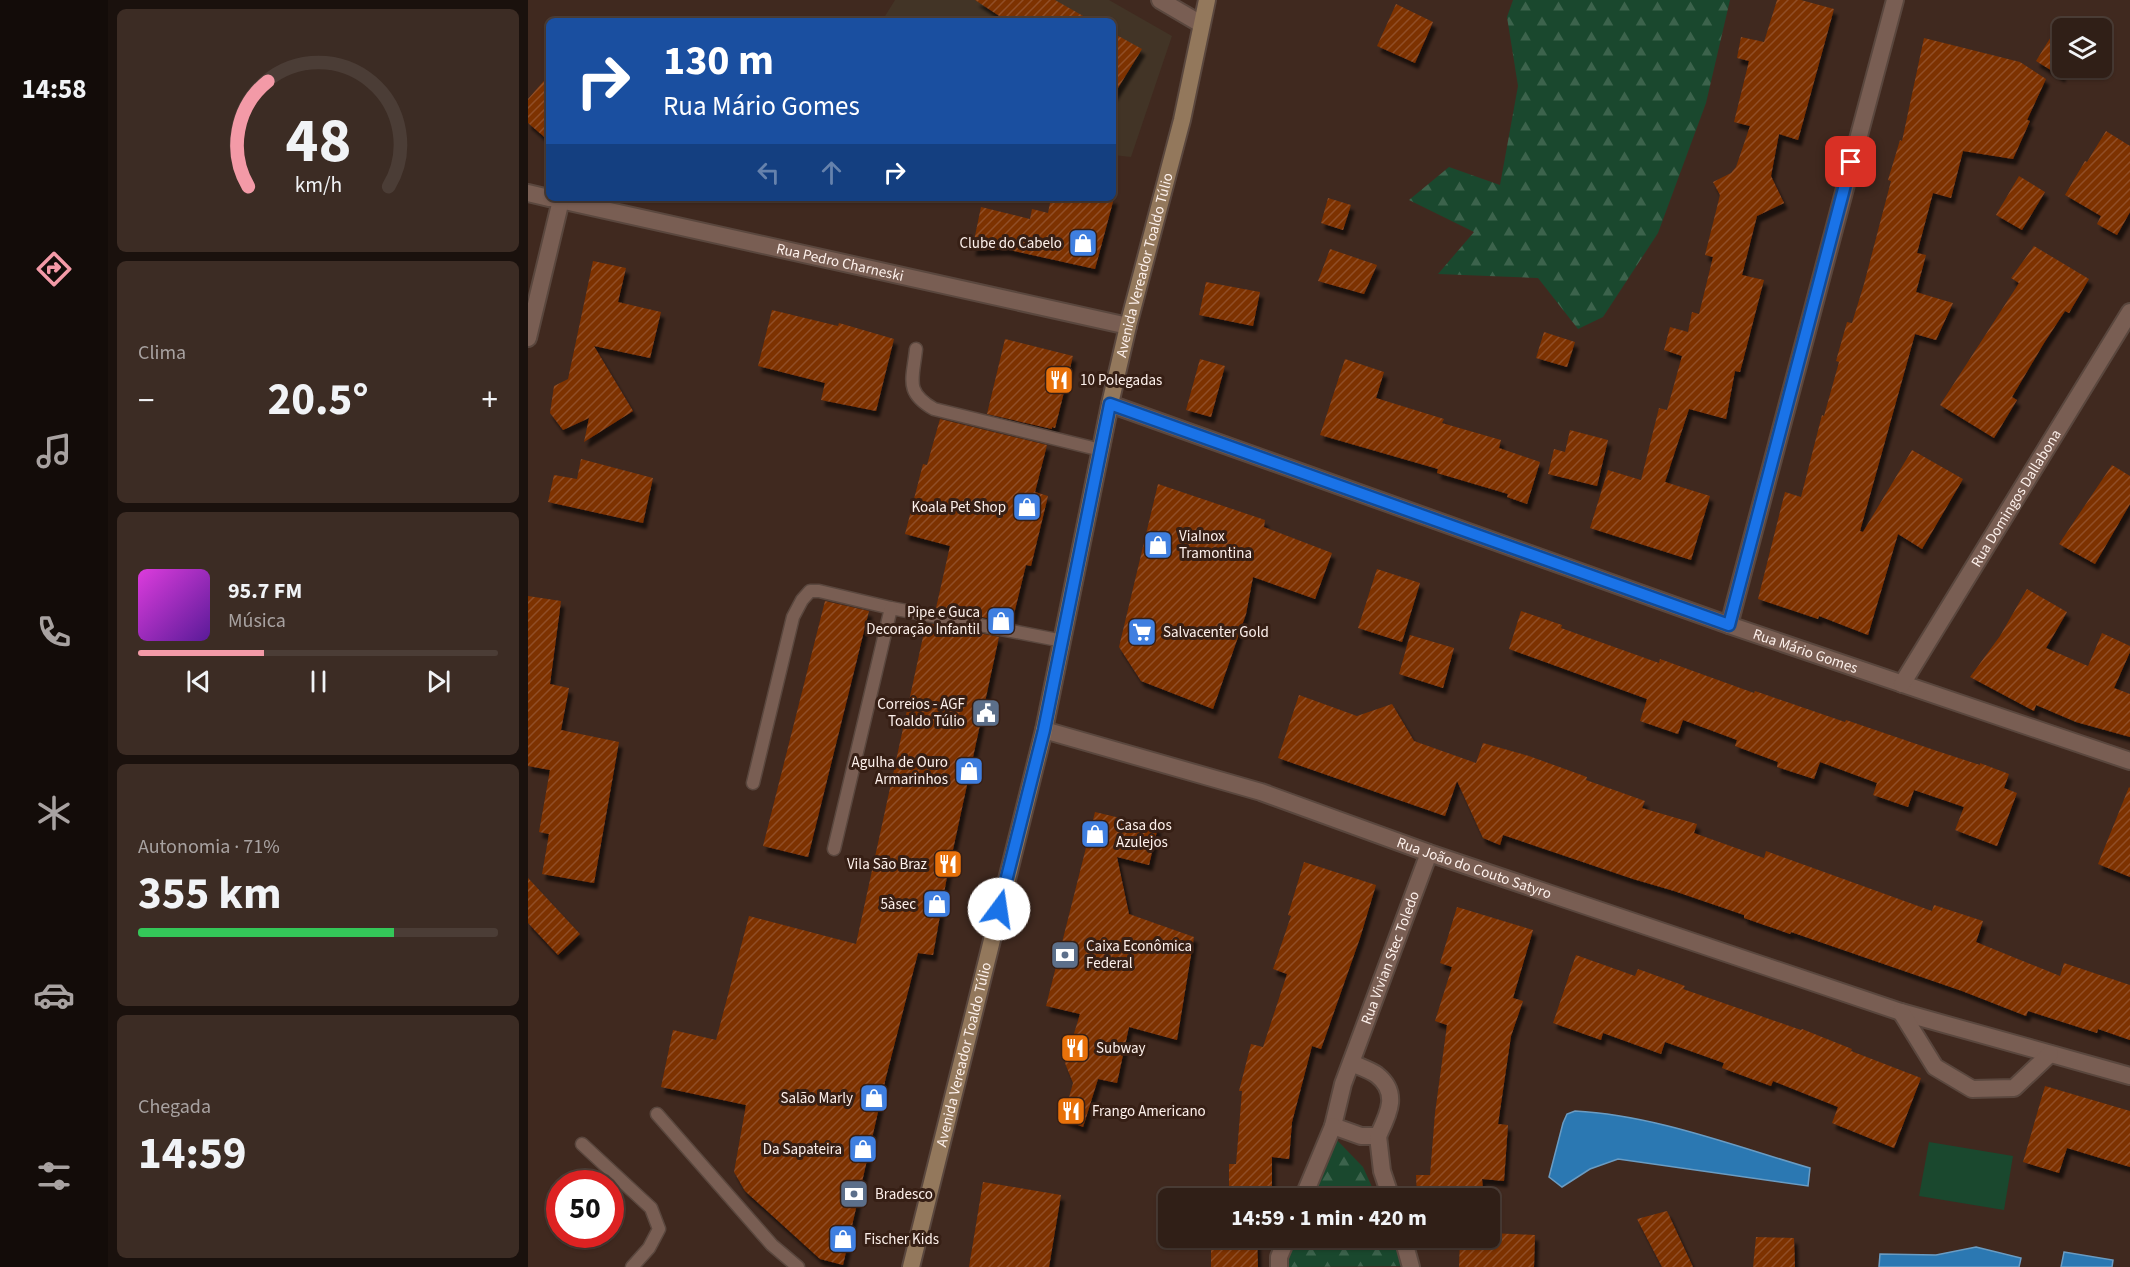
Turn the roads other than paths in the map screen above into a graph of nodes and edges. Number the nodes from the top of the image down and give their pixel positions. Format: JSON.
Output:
{"nodes":[{"id":1,"x":1160,"y":0,"type":"edge"},
{"id":2,"x":1207,"y":0,"type":"edge"},
{"id":3,"x":1894,"y":0,"type":"edge"},
{"id":4,"x":1201,"y":24,"type":"junction"},
{"id":5,"x":528,"y":193,"type":"edge"},
{"id":6,"x":546,"y":197,"type":"edge"},
{"id":7,"x":554,"y":201,"type":"edge"},
{"id":8,"x":563,"y":201,"type":"edge"},
{"id":9,"x":2130,"y":312,"type":"edge"},
{"id":10,"x":1128,"y":327,"type":"junction"},
{"id":11,"x":528,"y":338,"type":"edge"},
{"id":12,"x":916,"y":349,"type":"dead end"},
{"id":13,"x":1110,"y":404,"type":"junction"},
{"id":14,"x":1101,"y":450,"type":"junction"},
{"id":15,"x":891,"y":608,"type":"junction"},
{"id":16,"x":1729,"y":625,"type":"junction"},
{"id":17,"x":1063,"y":641,"type":"junction"},
{"id":18,"x":1902,"y":684,"type":"junction"},
{"id":19,"x":1044,"y":730,"type":"junction"},
{"id":20,"x":2130,"y":761,"type":"edge"},
{"id":21,"x":753,"y":783,"type":"dead end"},
{"id":22,"x":834,"y":849,"type":"dead end"},
{"id":23,"x":1430,"y":853,"type":"junction"},
{"id":24,"x":1901,"y":1012,"type":"junction"},
{"id":25,"x":2050,"y":1054,"type":"junction"},
{"id":26,"x":1352,"y":1063,"type":"junction"},
{"id":27,"x":2130,"y":1076,"type":"edge"},
{"id":28,"x":657,"y":1113,"type":"dead end"},
{"id":29,"x":1333,"y":1126,"type":"junction"},
{"id":30,"x":1378,"y":1136,"type":"junction"},
{"id":31,"x":582,"y":1144,"type":"dead end"},
{"id":32,"x":1308,"y":1188,"type":"edge"},
{"id":33,"x":1388,"y":1188,"type":"edge"},
{"id":34,"x":1283,"y":1248,"type":"edge"},
{"id":35,"x":1406,"y":1248,"type":"edge"},
{"id":36,"x":632,"y":1267,"type":"edge"},
{"id":37,"x":798,"y":1267,"type":"edge"},
{"id":38,"x":911,"y":1267,"type":"edge"},
{"id":39,"x":1279,"y":1267,"type":"edge"},
{"id":40,"x":1411,"y":1267,"type":"edge"}],
"edges":[{"from":1,"to":4,"type":"street"},
{"from":2,"to":4,"type":"main road","name":"Avenida Vereador Toaldo Túlio"},
{"from":3,"to":16,"type":"street"},
{"from":4,"to":10,"type":"main road","name":"Avenida Vereador Toaldo Túlio"},
{"from":5,"to":6,"type":"street","name":"Rua Pedro Charneski"},
{"from":7,"to":11,"type":"street"},
{"from":8,"to":10,"type":"street","name":"Rua Pedro Charneski"},
{"from":9,"to":18,"type":"street","name":"Rua Domingos Dallabona"},
{"from":10,"to":13,"type":"main road","name":"Avenida Vereador Toaldo Túlio"},
{"from":12,"to":14,"type":"lane"},
{"from":13,"to":14,"type":"main road","name":"Avenida Vereador Toaldo Túlio"},
{"from":13,"to":16,"type":"street","name":"Rua Mário Gomes"},
{"from":14,"to":17,"type":"main road","name":"Avenida Vereador Toaldo Túlio"},
{"from":15,"to":17,"type":"lane"},
{"from":15,"to":21,"type":"lane"},
{"from":15,"to":22,"type":"lane"},
{"from":16,"to":18,"type":"street","name":"Rua Mário Gomes"},
{"from":17,"to":19,"type":"main road","name":"Avenida Vereador Toaldo Túlio"},
{"from":18,"to":20,"type":"street","name":"Rua Mário Gomes"},
{"from":19,"to":23,"type":"street","name":"Rua João do Couto Satyro"},
{"from":19,"to":38,"type":"main road","name":"Avenida Vereador Toaldo Túlio"},
{"from":23,"to":24,"type":"street","name":"Rua João do Couto Satyro"},
{"from":23,"to":26,"type":"street","name":"Rua Vivian Stec Toledo"},
{"from":24,"to":25,"type":"street","name":"Rua João do Couto Satyro"},
{"from":24,"to":25,"type":"street"},
{"from":25,"to":27,"type":"street","name":"Rua João do Couto Satyro"},
{"from":26,"to":29,"type":"street","name":"Rua Vivian Stec Toledo"},
{"from":26,"to":30,"type":"street"},
{"from":28,"to":37,"type":"lane"},
{"from":29,"to":30,"type":"street"},
{"from":29,"to":32,"type":"street","name":"Rua Vivian Stec Toledo"},
{"from":30,"to":33,"type":"street"},
{"from":31,"to":36,"type":"lane"},
{"from":34,"to":39,"type":"street"},
{"from":35,"to":40,"type":"street"}]}
